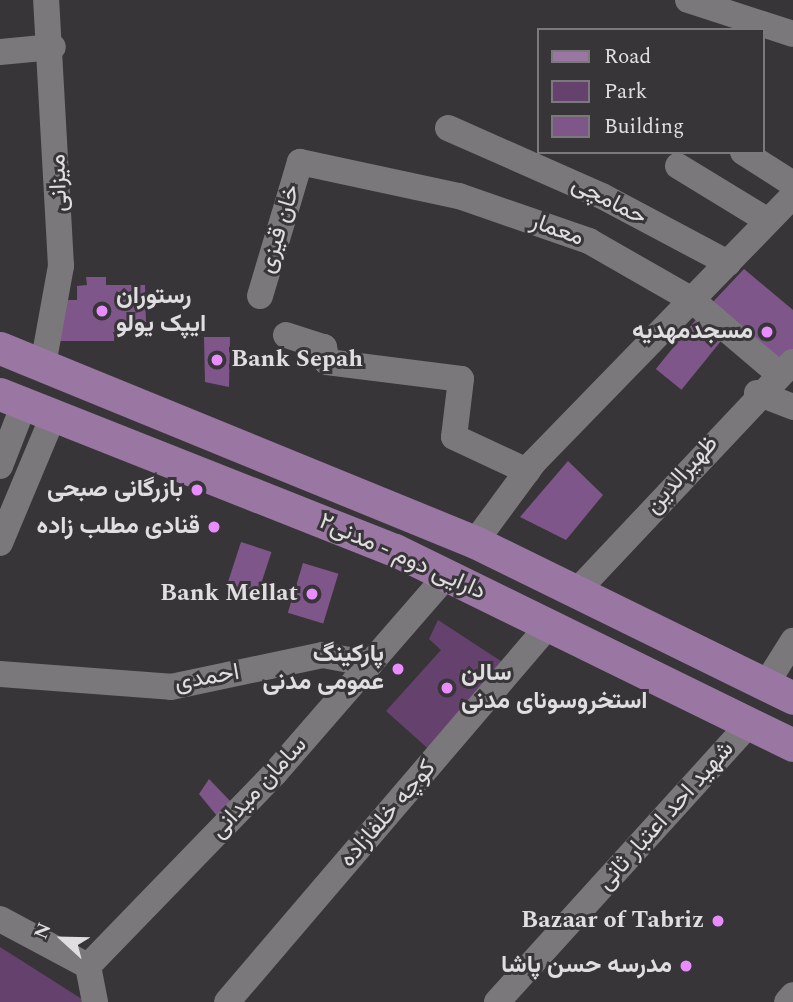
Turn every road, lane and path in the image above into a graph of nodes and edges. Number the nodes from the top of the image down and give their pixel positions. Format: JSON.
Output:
{"nodes":[{"id":1,"x":46,"y":0,"type":"edge"},
{"id":2,"x":688,"y":0,"type":"edge"},
{"id":3,"x":792,"y":30,"type":"edge"},
{"id":4,"x":52,"y":47,"type":"junction"},
{"id":5,"x":0,"y":52,"type":"edge"},
{"id":6,"x":449,"y":128,"type":"dead end"},
{"id":7,"x":746,"y":154,"type":"edge"},
{"id":8,"x":300,"y":162,"type":"joint"},
{"id":9,"x":678,"y":166,"type":"dead end"},
{"id":10,"x":793,"y":184,"type":"edge"},
{"id":11,"x":793,"y":196,"type":"edge"},
{"id":12,"x":768,"y":221,"type":"junction"},
{"id":13,"x":728,"y":263,"type":"junction"},
{"id":14,"x":260,"y":296,"type":"dead end"},
{"id":15,"x":692,"y":300,"type":"junction"},
{"id":16,"x":286,"y":335,"type":"dead end"},
{"id":17,"x":0,"y":348,"type":"edge"},
{"id":18,"x":43,"y":365,"type":"junction"},
{"id":19,"x":786,"y":368,"type":"edge"},
{"id":20,"x":757,"y":393,"type":"junction"},
{"id":21,"x":26,"y":405,"type":"edge"},
{"id":22,"x":793,"y":407,"type":"edge"},
{"id":23,"x":0,"y":466,"type":"edge"},
{"id":24,"x":527,"y":471,"type":"junction"},
{"id":25,"x":3,"y":529,"type":"edge"},
{"id":26,"x":475,"y":542,"type":"junction"},
{"id":27,"x":446,"y":576,"type":"junction"},
{"id":28,"x":576,"y":592,"type":"junction"},
{"id":29,"x":549,"y":625,"type":"junction"},
{"id":30,"x":793,"y":641,"type":"edge"},
{"id":31,"x":370,"y":664,"type":"junction"},
{"id":32,"x":0,"y":674,"type":"edge"},
{"id":33,"x":779,"y":691,"type":"edge"},
{"id":34,"x":750,"y":723,"type":"junction"},
{"id":35,"x":793,"y":745,"type":"edge"},
{"id":36,"x":0,"y":919,"type":"edge"},
{"id":37,"x":88,"y":966,"type":"junction"},
{"id":38,"x":793,"y":995,"type":"edge"},
{"id":39,"x":95,"y":1002,"type":"edge"},
{"id":40,"x":227,"y":1002,"type":"edge"},
{"id":41,"x":496,"y":1002,"type":"edge"},
{"id":42,"x":787,"y":1002,"type":"edge"}],
"edges":[{"from":1,"to":4,"type":"street","name":"میزانی"},
{"from":2,"to":3,"type":"street"},
{"from":4,"to":5,"type":"street"},
{"from":4,"to":18,"type":"street","name":"میزانی"},
{"from":6,"to":13,"type":"street","name":"حمامچی"},
{"from":7,"to":10,"type":"street"},
{"from":8,"to":14,"type":"street","name":"خان قیزی"},
{"from":8,"to":15,"type":"street","name":"معمار"},
{"from":9,"to":12,"type":"street"},
{"from":11,"to":12,"type":"street"},
{"from":12,"to":13,"type":"street"},
{"from":13,"to":15,"type":"street"},
{"from":15,"to":19,"type":"street","name":"معمار"},
{"from":15,"to":24,"type":"street"},
{"from":16,"to":24,"type":"street"},
{"from":17,"to":18,"type":"main road","name":"دارایی دوم - مدنی۲"},
{"from":18,"to":26,"type":"main road","name":"دارایی دوم - مدنی۲"},
{"from":19,"to":20,"type":"street","name":"ظهیرالدین"},
{"from":20,"to":22,"type":"street"},
{"from":20,"to":28,"type":"street","name":"ظهیرالدین"},
{"from":21,"to":23,"type":"street"},
{"from":21,"to":25,"type":"street"},
{"from":21,"to":27,"type":"main road","name":"دارایی دوم - مدنی۲"},
{"from":24,"to":26,"type":"street"},
{"from":26,"to":28,"type":"main road","name":"دارایی دوم - مدنی۲"},
{"from":27,"to":29,"type":"main road","name":"دارایی دوم - مدنی۲"},
{"from":27,"to":31,"type":"street","name":"سامان میدانی"},
{"from":28,"to":33,"type":"main road","name":"دارایی دوم - مدنی۲"},
{"from":29,"to":34,"type":"main road","name":"دارایی دوم - مدنی۲"},
{"from":29,"to":40,"type":"street","name":"کوچه خلفازاده"},
{"from":30,"to":33,"type":"street"},
{"from":31,"to":32,"type":"street","name":"احمدی"},
{"from":31,"to":37,"type":"street","name":"سامان میدانی"},
{"from":34,"to":35,"type":"main road","name":"دارایی دوم - مدنی۲"},
{"from":34,"to":41,"type":"street","name":"شهید احد اعتبار ثانی"},
{"from":36,"to":37,"type":"street"},
{"from":37,"to":39,"type":"street"},
{"from":38,"to":42,"type":"street"}]}
